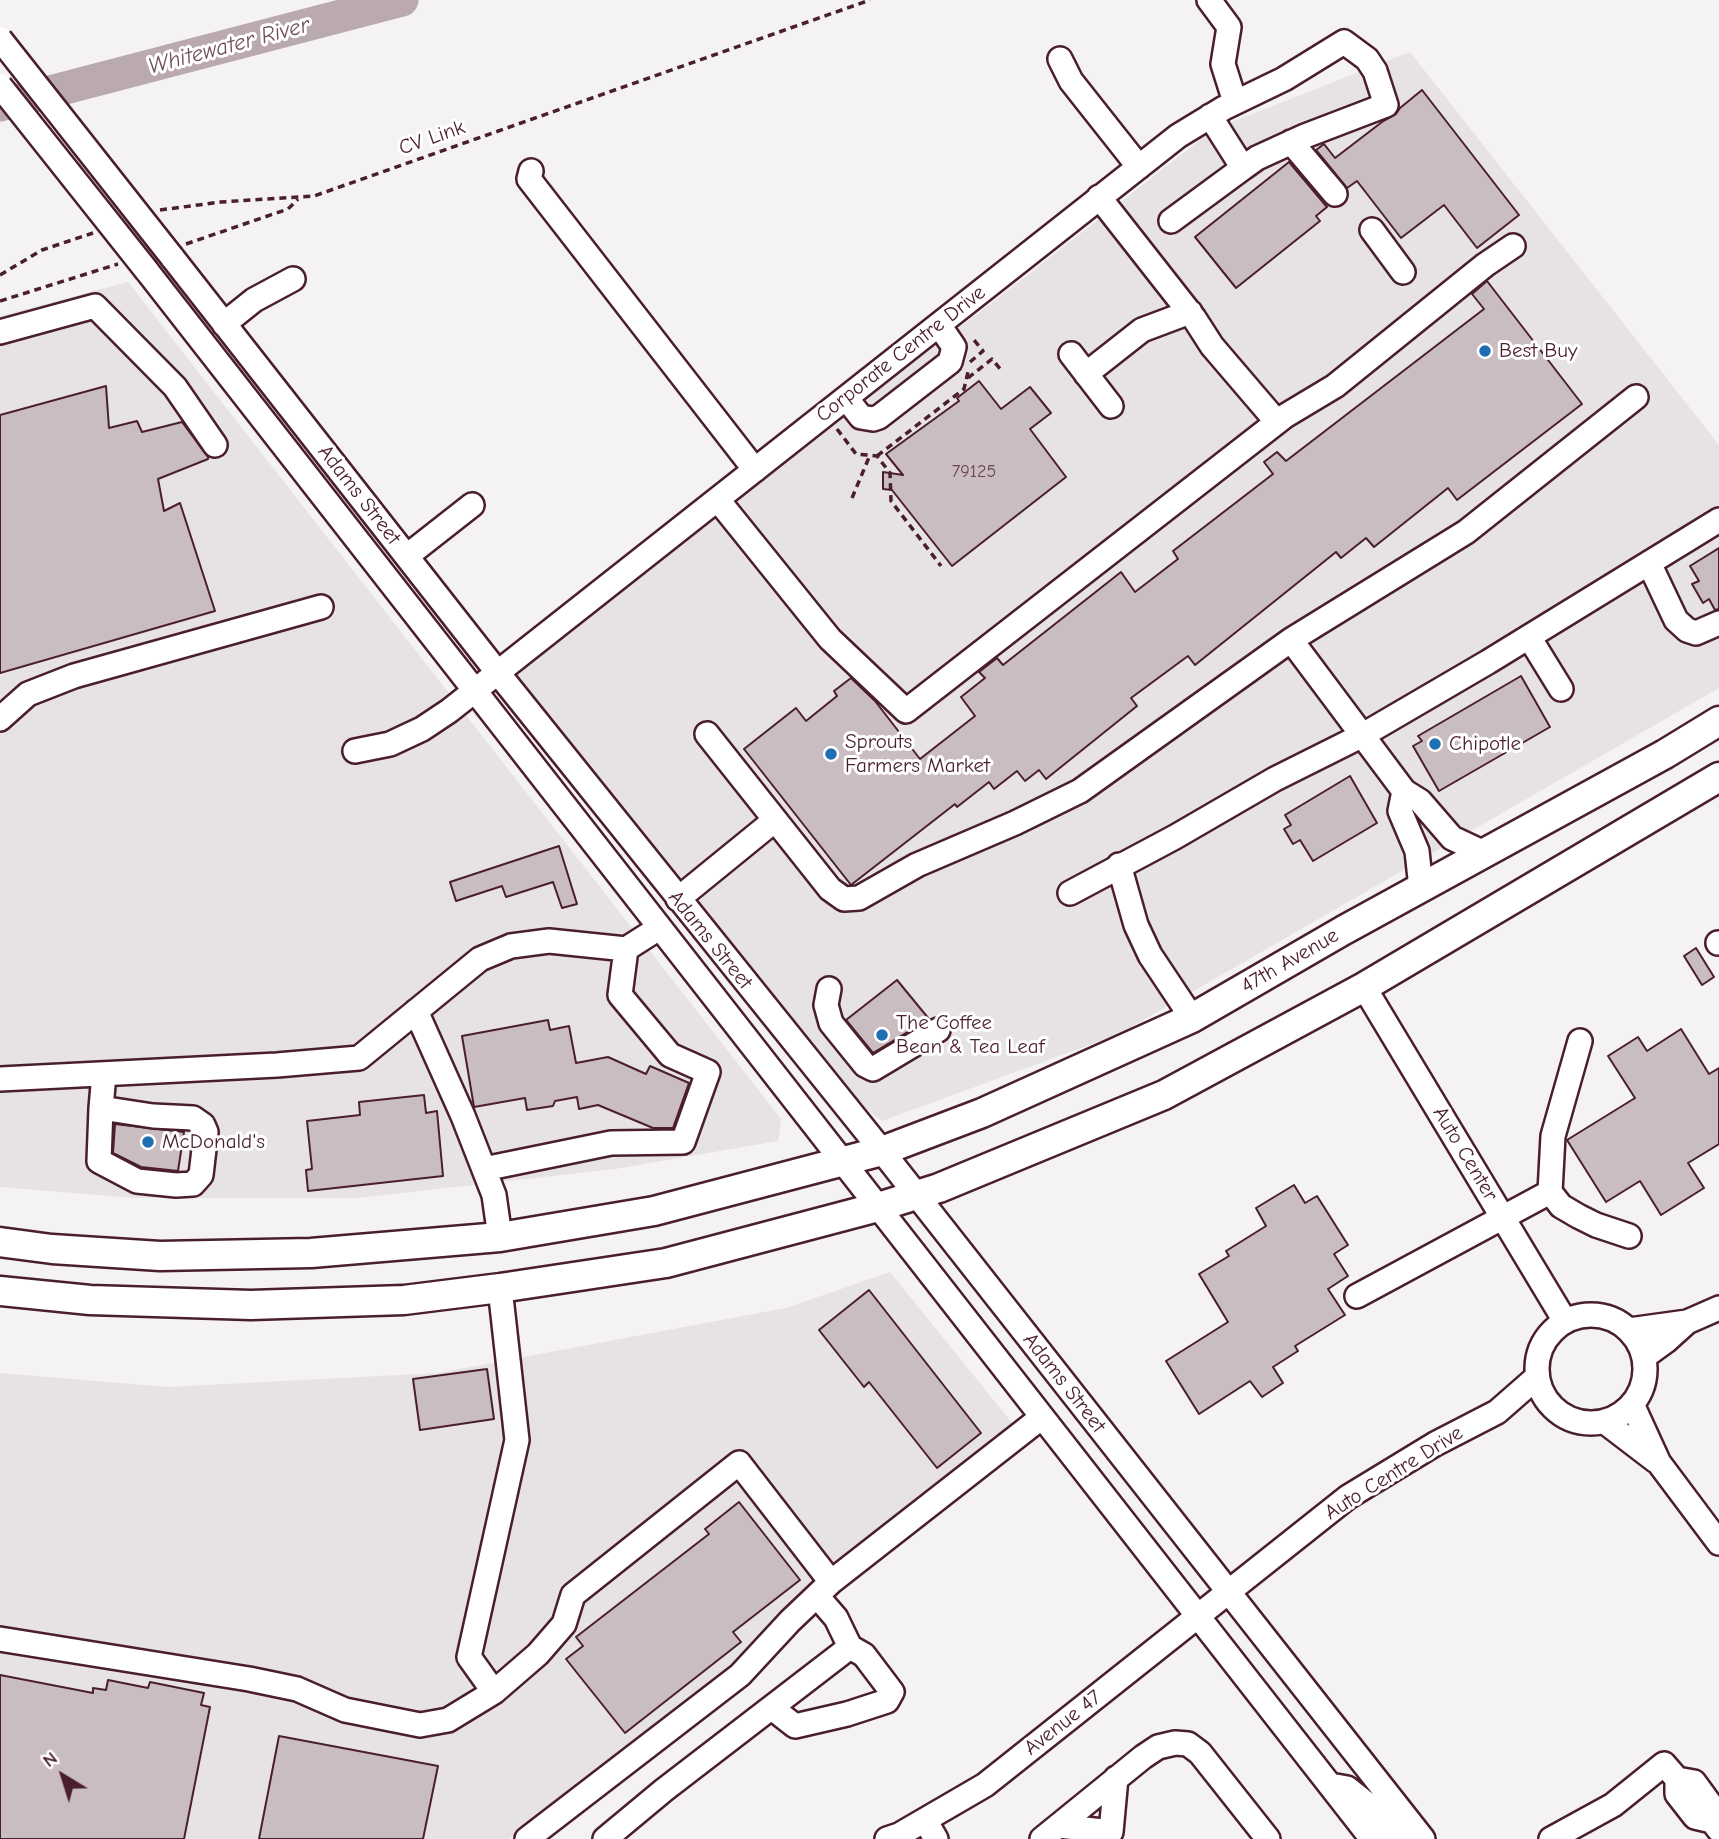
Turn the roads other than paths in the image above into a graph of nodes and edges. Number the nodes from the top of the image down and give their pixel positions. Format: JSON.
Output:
{"nodes":[{"id":1,"x":1209,"y":0,"type":"edge"},
{"id":2,"x":0,"y":38,"type":"edge"},
{"id":3,"x":1060,"y":59,"type":"dead end"},
{"id":4,"x":0,"y":86,"type":"edge"},
{"id":5,"x":1235,"y":102,"type":"junction"},
{"id":6,"x":1210,"y":116,"type":"junction"},
{"id":7,"x":1291,"y":142,"type":"junction"},
{"id":8,"x":1139,"y":167,"type":"junction"},
{"id":9,"x":1243,"y":168,"type":"junction"},
{"id":10,"x":530,"y":171,"type":"dead end"},
{"id":11,"x":1335,"y":194,"type":"dead end"},
{"id":12,"x":1100,"y":197,"type":"junction"},
{"id":13,"x":1171,"y":220,"type":"dead end"},
{"id":14,"x":1373,"y":230,"type":"dead end"},
{"id":15,"x":1513,"y":246,"type":"dead end"},
{"id":16,"x":1403,"y":272,"type":"dead end"},
{"id":17,"x":293,"y":279,"type":"dead end"},
{"id":18,"x":1192,"y":315,"type":"junction"},
{"id":19,"x":224,"y":324,"type":"junction"},
{"id":20,"x":939,"y":325,"type":"junction"},
{"id":21,"x":0,"y":332,"type":"edge"},
{"id":22,"x":1071,"y":354,"type":"dead end"},
{"id":23,"x":1086,"y":374,"type":"junction"},
{"id":24,"x":1636,"y":397,"type":"dead end"},
{"id":25,"x":846,"y":398,"type":"junction"},
{"id":26,"x":1111,"y":406,"type":"dead end"},
{"id":27,"x":1277,"y":422,"type":"junction"},
{"id":28,"x":215,"y":445,"type":"dead end"},
{"id":29,"x":755,"y":470,"type":"junction"},
{"id":30,"x":718,"y":500,"type":"junction"},
{"id":31,"x":472,"y":505,"type":"dead end"},
{"id":32,"x":1719,"y":520,"type":"edge"},
{"id":33,"x":407,"y":556,"type":"junction"},
{"id":34,"x":1649,"y":563,"type":"junction"},
{"id":35,"x":321,"y":607,"type":"dead end"},
{"id":36,"x":1719,"y":623,"type":"edge"},
{"id":37,"x":1530,"y":637,"type":"junction"},
{"id":38,"x":1291,"y":640,"type":"junction"},
{"id":39,"x":498,"y":673,"type":"junction"},
{"id":40,"x":1561,"y":689,"type":"dead end"},
{"id":41,"x":475,"y":691,"type":"junction"},
{"id":42,"x":0,"y":719,"type":"edge"},
{"id":43,"x":1719,"y":721,"type":"edge"},
{"id":44,"x":707,"y":734,"type":"dead end"},
{"id":45,"x":1363,"y":735,"type":"junction"},
{"id":46,"x":355,"y":751,"type":"dead end"},
{"id":47,"x":1719,"y":777,"type":"edge"},
{"id":48,"x":1404,"y":792,"type":"junction"},
{"id":49,"x":775,"y":820,"type":"junction"},
{"id":50,"x":1484,"y":853,"type":"junction"},
{"id":51,"x":1119,"y":865,"type":"junction"},
{"id":52,"x":1421,"y":888,"type":"junction"},
{"id":53,"x":1070,"y":893,"type":"dead end"},
{"id":54,"x":678,"y":900,"type":"junction"},
{"id":55,"x":659,"y":928,"type":"junction"},
{"id":56,"x":626,"y":949,"type":"junction"},
{"id":57,"x":1364,"y":987,"type":"junction"},
{"id":58,"x":829,"y":989,"type":"dead end"},
{"id":59,"x":416,"y":1011,"type":"junction"},
{"id":60,"x":1192,"y":1017,"type":"junction"},
{"id":61,"x":938,"y":1030,"type":"dead end"},
{"id":62,"x":1580,"y":1041,"type":"dead end"},
{"id":63,"x":104,"y":1074,"type":"junction"},
{"id":64,"x":0,"y":1079,"type":"edge"},
{"id":65,"x":101,"y":1108,"type":"junction"},
{"id":66,"x":882,"y":1152,"type":"junction"},
{"id":67,"x":843,"y":1162,"type":"junction"},
{"id":68,"x":484,"y":1169,"type":"junction"},
{"id":69,"x":1550,"y":1192,"type":"junction"},
{"id":70,"x":917,"y":1195,"type":"junction"},
{"id":71,"x":878,"y":1207,"type":"junction"},
{"id":72,"x":1503,"y":1219,"type":"junction"},
{"id":73,"x":1629,"y":1236,"type":"dead end"},
{"id":74,"x":500,"y":1237,"type":"junction"},
{"id":75,"x":0,"y":1242,"type":"edge"},
{"id":76,"x":500,"y":1289,"type":"junction"},
{"id":77,"x":0,"y":1291,"type":"edge"},
{"id":78,"x":1357,"y":1296,"type":"dead end"},
{"id":79,"x":1719,"y":1308,"type":"edge"},
{"id":80,"x":1565,"y":1321,"type":"junction"},
{"id":81,"x":1687,"y":1322,"type":"junction"},
{"id":82,"x":1629,"y":1330,"type":"junction"},
{"id":83,"x":1644,"y":1357,"type":"junction"},
{"id":84,"x":1541,"y":1388,"type":"junction"},
{"id":85,"x":1632,"y":1404,"type":"junction"},
{"id":86,"x":1042,"y":1418,"type":"junction"},
{"id":87,"x":1605,"y":1422,"type":"junction"},
{"id":88,"x":1659,"y":1463,"type":"junction"},
{"id":89,"x":1719,"y":1543,"type":"edge"},
{"id":90,"x":824,"y":1589,"type":"junction"},
{"id":91,"x":1229,"y":1592,"type":"junction"},
{"id":92,"x":1198,"y":1617,"type":"junction"},
{"id":93,"x":0,"y":1639,"type":"edge"},
{"id":94,"x":850,"y":1647,"type":"junction"},
{"id":95,"x":494,"y":1692,"type":"junction"},
{"id":96,"x":772,"y":1708,"type":"junction"},
{"id":97,"x":1116,"y":1779,"type":"junction"},
{"id":98,"x":1329,"y":1784,"type":"junction"},
{"id":99,"x":1715,"y":1826,"type":"edge"},
{"id":100,"x":930,"y":1829,"type":"edge"},
{"id":101,"x":1050,"y":1832,"type":"edge"},
{"id":102,"x":527,"y":1839,"type":"edge"},
{"id":103,"x":605,"y":1839,"type":"edge"},
{"id":104,"x":887,"y":1839,"type":"edge"},
{"id":105,"x":1268,"y":1839,"type":"edge"},
{"id":106,"x":1372,"y":1839,"type":"edge"},
{"id":107,"x":1397,"y":1839,"type":"edge"},
{"id":108,"x":1423,"y":1839,"type":"edge"},
{"id":109,"x":1552,"y":1839,"type":"edge"}],
"edges":[{"from":1,"to":5,"type":"street"},
{"from":2,"to":19,"type":"street","name":"Adams Street","bridge":true},
{"from":3,"to":8,"type":"street"},
{"from":4,"to":41,"type":"street","name":"Adams Street","bridge":true},
{"from":5,"to":6,"type":"street","name":"Corporate Centre Drive"},
{"from":5,"to":7,"type":"street","name":"Corporate Centre Drive"},
{"from":6,"to":8,"type":"street","name":"Corporate Centre Drive"},
{"from":6,"to":9,"type":"street"},
{"from":7,"to":9,"type":"street"},
{"from":7,"to":11,"type":"street"},
{"from":8,"to":12,"type":"street","name":"Corporate Centre Drive"},
{"from":9,"to":13,"type":"street"},
{"from":10,"to":29,"type":"street"},
{"from":12,"to":18,"type":"street"},
{"from":12,"to":20,"type":"street","name":"Corporate Centre Drive"},
{"from":14,"to":16,"type":"street"},
{"from":15,"to":27,"type":"street"},
{"from":17,"to":19,"type":"street"},
{"from":18,"to":23,"type":"street"},
{"from":18,"to":27,"type":"street"},
{"from":19,"to":33,"type":"street","name":"Adams Street"},
{"from":20,"to":25,"type":"street","name":"Corporate Centre Drive"},
{"from":20,"to":25,"type":"street"},
{"from":21,"to":28,"type":"street"},
{"from":22,"to":23,"type":"street"},
{"from":23,"to":26,"type":"street"},
{"from":24,"to":38,"type":"street"},
{"from":25,"to":29,"type":"street","name":"Corporate Centre Drive"},
{"from":27,"to":30,"type":"street"},
{"from":29,"to":30,"type":"street","name":"Corporate Centre Drive"},
{"from":30,"to":39,"type":"street","name":"Corporate Centre Drive"},
{"from":31,"to":33,"type":"street"},
{"from":32,"to":34,"type":"street"},
{"from":33,"to":39,"type":"street","name":"Adams Street"},
{"from":34,"to":36,"type":"street"},
{"from":34,"to":37,"type":"street"},
{"from":35,"to":42,"type":"street"},
{"from":37,"to":40,"type":"street"},
{"from":37,"to":45,"type":"street"},
{"from":38,"to":45,"type":"street"},
{"from":38,"to":49,"type":"street"},
{"from":39,"to":41,"type":"street","name":"Corporate Centre Drive"},
{"from":39,"to":54,"type":"street","name":"Adams Street"},
{"from":41,"to":46,"type":"street","name":"Corporate Centre Drive"},
{"from":41,"to":55,"type":"street","name":"Adams Street"},
{"from":43,"to":50,"type":"main road","name":"47th Avenue"},
{"from":44,"to":49,"type":"street"},
{"from":45,"to":48,"type":"street"},
{"from":45,"to":51,"type":"street"},
{"from":47,"to":57,"type":"main road"},
{"from":48,"to":50,"type":"street"},
{"from":48,"to":52,"type":"street"},
{"from":49,"to":54,"type":"street"},
{"from":50,"to":52,"type":"main road","name":"47th Avenue"},
{"from":51,"to":53,"type":"street"},
{"from":51,"to":60,"type":"street"},
{"from":52,"to":60,"type":"main road","name":"47th Avenue"},
{"from":54,"to":66,"type":"street","name":"Adams Street"},
{"from":55,"to":56,"type":"street"},
{"from":55,"to":67,"type":"street","name":"Adams Street"},
{"from":56,"to":59,"type":"street"},
{"from":56,"to":68,"type":"street"},
{"from":57,"to":70,"type":"main road"},
{"from":57,"to":72,"type":"street","name":"Auto Center"},
{"from":58,"to":61,"type":"street"},
{"from":59,"to":63,"type":"street"},
{"from":59,"to":68,"type":"street"},
{"from":60,"to":66,"type":"main road","name":"47th Avenue"},
{"from":62,"to":69,"type":"street"},
{"from":63,"to":64,"type":"street"},
{"from":63,"to":65,"type":"street"},
{"from":65,"to":65,"type":"street"},
{"from":66,"to":67,"type":"main road","name":"47th Avenue"},
{"from":66,"to":70,"type":"street","name":"Adams Street"},
{"from":67,"to":71,"type":"street","name":"Adams Street"},
{"from":67,"to":74,"type":"main road","name":"47th Avenue"},
{"from":68,"to":74,"type":"street"},
{"from":69,"to":72,"type":"street"},
{"from":69,"to":73,"type":"street"},
{"from":70,"to":71,"type":"main road"},
{"from":70,"to":91,"type":"street","name":"Adams Street"},
{"from":71,"to":76,"type":"main road"},
{"from":71,"to":86,"type":"street","name":"Adams Street"},
{"from":72,"to":78,"type":"street"},
{"from":72,"to":80,"type":"street","name":"Auto Center"},
{"from":74,"to":75,"type":"main road","name":"47th Avenue"},
{"from":76,"to":77,"type":"main road"},
{"from":76,"to":95,"type":"street"},
{"from":79,"to":81,"type":"street"},
{"from":80,"to":82,"type":"street"},
{"from":80,"to":84,"type":"street"},
{"from":81,"to":82,"type":"street"},
{"from":81,"to":83,"type":"street"},
{"from":82,"to":83,"type":"street"},
{"from":83,"to":85,"type":"street"},
{"from":84,"to":87,"type":"street"},
{"from":84,"to":91,"type":"street","name":"Auto Centre Drive"},
{"from":85,"to":87,"type":"street"},
{"from":85,"to":88,"type":"street"},
{"from":86,"to":90,"type":"street"},
{"from":86,"to":92,"type":"street","name":"Adams Street"},
{"from":87,"to":88,"type":"street"},
{"from":88,"to":89,"type":"street"},
{"from":90,"to":94,"type":"street"},
{"from":90,"to":95,"type":"street"},
{"from":90,"to":102,"type":"street"},
{"from":91,"to":92,"type":"street","name":"Avenue 47"},
{"from":91,"to":108,"type":"street","name":"Adams Street"},
{"from":92,"to":98,"type":"street","name":"Adams Street"},
{"from":92,"to":100,"type":"street","name":"Avenue 47"},
{"from":93,"to":95,"type":"street"},
{"from":94,"to":96,"type":"street"},
{"from":94,"to":96,"type":"street"},
{"from":96,"to":103,"type":"street"},
{"from":97,"to":101,"type":"street"},
{"from":97,"to":101,"type":"street"},
{"from":97,"to":105,"type":"street"},
{"from":98,"to":106,"type":"street","name":"Adams Street"},
{"from":98,"to":107,"type":"street"},
{"from":99,"to":109,"type":"street"},
{"from":100,"to":104,"type":"street","name":"Avenue 47"}]}
